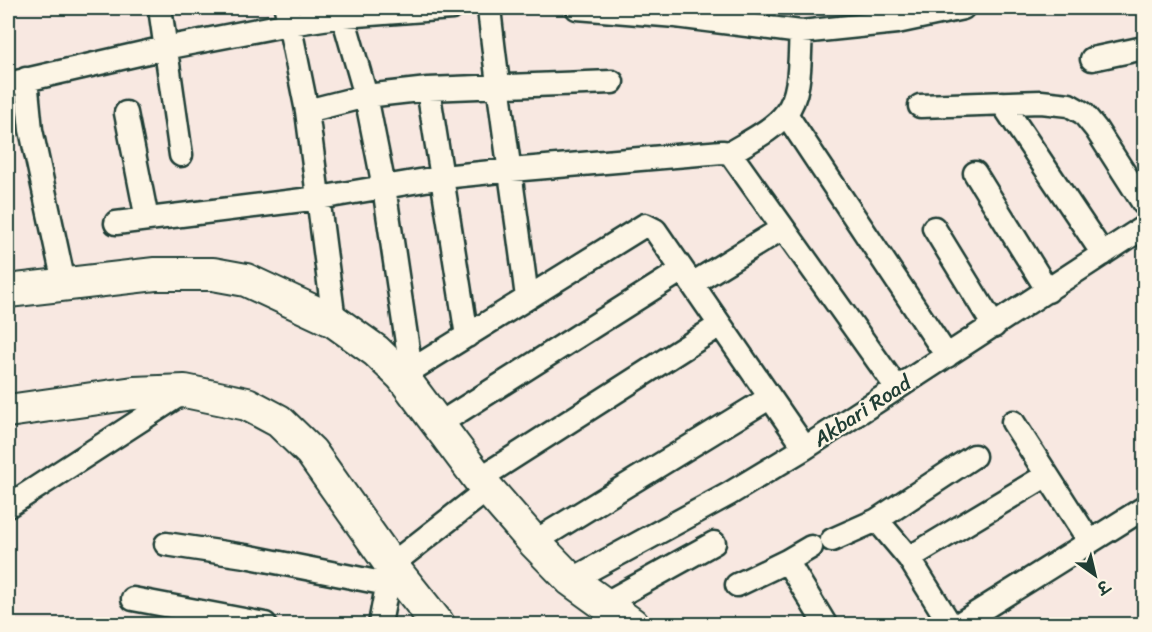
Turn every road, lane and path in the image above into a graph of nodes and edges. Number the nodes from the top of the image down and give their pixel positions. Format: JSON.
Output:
{"nodes":[{"id":1,"x":160,"y":8,"type":"edge"},
{"id":2,"x":452,"y":8,"type":"edge"},
{"id":3,"x":489,"y":8,"type":"edge"},
{"id":4,"x":577,"y":8,"type":"edge"},
{"id":5,"x":963,"y":8,"type":"edge"},
{"id":6,"x":288,"y":16,"type":"edge"},
{"id":7,"x":343,"y":16,"type":"junction"},
{"id":8,"x":801,"y":32,"type":"junction"},
{"id":9,"x":165,"y":48,"type":"junction"},
{"id":10,"x":1144,"y":48,"type":"edge"},
{"id":11,"x":1092,"y":59,"type":"dead end"},
{"id":12,"x":17,"y":81,"type":"edge"},
{"id":13,"x":612,"y":82,"type":"dead end"},
{"id":14,"x":497,"y":86,"type":"junction"},
{"id":15,"x":428,"y":89,"type":"junction"},
{"id":16,"x":366,"y":96,"type":"junction"},
{"id":17,"x":1002,"y":104,"type":"junction"},
{"id":18,"x":920,"y":106,"type":"dead end"},
{"id":19,"x":308,"y":111,"type":"junction"},
{"id":20,"x":126,"y":113,"type":"dead end"},
{"id":21,"x":786,"y":114,"type":"junction"},
{"id":22,"x":730,"y":153,"type":"junction"},
{"id":23,"x":181,"y":154,"type":"dead end"},
{"id":24,"x":511,"y":170,"type":"junction"},
{"id":25,"x":975,"y":173,"type":"dead end"},
{"id":26,"x":443,"y":177,"type":"junction"},
{"id":27,"x":384,"y":187,"type":"junction"},
{"id":28,"x":319,"y":198,"type":"junction"},
{"id":29,"x":1144,"y":204,"type":"edge"},
{"id":30,"x":147,"y":219,"type":"junction"},
{"id":31,"x":116,"y":223,"type":"dead end"},
{"id":32,"x":1144,"y":227,"type":"edge"},
{"id":33,"x":783,"y":228,"type":"junction"},
{"id":34,"x":934,"y":228,"type":"dead end"},
{"id":35,"x":1103,"y":254,"type":"junction"},
{"id":36,"x":687,"y":277,"type":"junction"},
{"id":37,"x":64,"y":283,"type":"junction"},
{"id":38,"x":8,"y":291,"type":"edge"},
{"id":39,"x":1048,"y":291,"type":"junction"},
{"id":40,"x":527,"y":298,"type":"junction"},
{"id":41,"x":334,"y":321,"type":"junction"},
{"id":42,"x":720,"y":325,"type":"junction"},
{"id":43,"x":994,"y":326,"type":"junction"},
{"id":44,"x":467,"y":336,"type":"junction"},
{"id":45,"x":947,"y":356,"type":"junction"},
{"id":46,"x":406,"y":373,"type":"junction"},
{"id":47,"x":897,"y":388,"type":"junction"},
{"id":48,"x":185,"y":391,"type":"junction"},
{"id":49,"x":769,"y":398,"type":"junction"},
{"id":50,"x":8,"y":411,"type":"edge"},
{"id":51,"x":1013,"y":422,"type":"dead end"},
{"id":52,"x":439,"y":424,"type":"junction"},
{"id":53,"x":805,"y":448,"type":"junction"},
{"id":54,"x":974,"y":456,"type":"dead end"},
{"id":55,"x":1047,"y":476,"type":"junction"},
{"id":56,"x":478,"y":491,"type":"junction"},
{"id":57,"x":8,"y":506,"type":"edge"},
{"id":58,"x":1144,"y":508,"type":"edge"},
{"id":59,"x":878,"y":520,"type":"junction"},
{"id":60,"x":534,"y":542,"type":"junction"},
{"id":61,"x":1090,"y":542,"type":"junction"},
{"id":62,"x":714,"y":543,"type":"dead end"},
{"id":63,"x":166,"y":544,"type":"dead end"},
{"id":64,"x":909,"y":558,"type":"junction"},
{"id":65,"x":787,"y":561,"type":"junction"},
{"id":66,"x":389,"y":574,"type":"junction"},
{"id":67,"x":571,"y":580,"type":"junction"},
{"id":68,"x":737,"y":585,"type":"dead end"},
{"id":69,"x":133,"y":599,"type":"dead end"},
{"id":70,"x":604,"y":604,"type":"junction"},
{"id":71,"x":265,"y":624,"type":"edge"},
{"id":72,"x":380,"y":624,"type":"edge"},
{"id":73,"x":438,"y":624,"type":"edge"},
{"id":74,"x":632,"y":624,"type":"edge"},
{"id":75,"x":825,"y":624,"type":"edge"},
{"id":76,"x":951,"y":624,"type":"edge"},
{"id":77,"x":959,"y":624,"type":"edge"}],
"edges":[{"from":1,"to":9,"type":"street"},
{"from":2,"to":7,"type":"street"},
{"from":3,"to":14,"type":"street"},
{"from":4,"to":8,"type":"street"},
{"from":5,"to":8,"type":"street"},
{"from":6,"to":7,"type":"street"},
{"from":6,"to":9,"type":"street"},
{"from":6,"to":19,"type":"street"},
{"from":7,"to":16,"type":"street"},
{"from":8,"to":21,"type":"street"},
{"from":9,"to":12,"type":"street"},
{"from":9,"to":23,"type":"street"},
{"from":10,"to":11,"type":"street"},
{"from":12,"to":37,"type":"street"},
{"from":13,"to":14,"type":"street"},
{"from":14,"to":15,"type":"street"},
{"from":14,"to":24,"type":"street"},
{"from":15,"to":16,"type":"street"},
{"from":15,"to":26,"type":"street"},
{"from":16,"to":19,"type":"street"},
{"from":16,"to":27,"type":"street"},
{"from":17,"to":18,"type":"street"},
{"from":17,"to":29,"type":"street"},
{"from":17,"to":35,"type":"street"},
{"from":19,"to":28,"type":"street"},
{"from":20,"to":30,"type":"street"},
{"from":21,"to":22,"type":"street"},
{"from":21,"to":45,"type":"street"},
{"from":22,"to":24,"type":"street"},
{"from":22,"to":33,"type":"street"},
{"from":24,"to":26,"type":"street"},
{"from":24,"to":40,"type":"street"},
{"from":25,"to":39,"type":"street"},
{"from":26,"to":27,"type":"street"},
{"from":26,"to":44,"type":"street"},
{"from":27,"to":28,"type":"street"},
{"from":27,"to":46,"type":"street"},
{"from":28,"to":30,"type":"street"},
{"from":28,"to":41,"type":"street"},
{"from":30,"to":31,"type":"street"},
{"from":32,"to":35,"type":"street","name":"Akbari Road"},
{"from":33,"to":36,"type":"street"},
{"from":33,"to":47,"type":"street"},
{"from":34,"to":43,"type":"street"},
{"from":35,"to":39,"type":"street","name":"Akbari Road"},
{"from":36,"to":40,"type":"street"},
{"from":36,"to":42,"type":"street"},
{"from":36,"to":52,"type":"street"},
{"from":37,"to":38,"type":"street"},
{"from":37,"to":41,"type":"street"},
{"from":39,"to":43,"type":"street","name":"Akbari Road"},
{"from":40,"to":44,"type":"street"},
{"from":41,"to":46,"type":"street"},
{"from":42,"to":49,"type":"street"},
{"from":42,"to":56,"type":"street"},
{"from":43,"to":45,"type":"street","name":"Akbari Road"},
{"from":44,"to":46,"type":"street"},
{"from":45,"to":47,"type":"street","name":"Akbari Road"},
{"from":46,"to":52,"type":"street"},
{"from":47,"to":53,"type":"street","name":"Akbari Road"},
{"from":48,"to":50,"type":"street"},
{"from":48,"to":57,"type":"street"},
{"from":48,"to":66,"type":"street"},
{"from":49,"to":53,"type":"street"},
{"from":49,"to":60,"type":"street"},
{"from":51,"to":55,"type":"street"},
{"from":52,"to":56,"type":"street"},
{"from":53,"to":67,"type":"street","name":"Akbari Road"},
{"from":54,"to":59,"type":"street"},
{"from":55,"to":61,"type":"street"},
{"from":55,"to":64,"type":"street"},
{"from":56,"to":60,"type":"street"},
{"from":56,"to":66,"type":"street"},
{"from":58,"to":61,"type":"street"},
{"from":59,"to":64,"type":"street"},
{"from":59,"to":65,"type":"street"},
{"from":60,"to":67,"type":"street"},
{"from":61,"to":77,"type":"street"},
{"from":62,"to":70,"type":"street"},
{"from":63,"to":66,"type":"street"},
{"from":64,"to":76,"type":"street"},
{"from":65,"to":68,"type":"street"},
{"from":65,"to":75,"type":"street"},
{"from":66,"to":72,"type":"street"},
{"from":66,"to":73,"type":"street"},
{"from":67,"to":70,"type":"street"},
{"from":69,"to":71,"type":"street"},
{"from":70,"to":74,"type":"street"}]}
